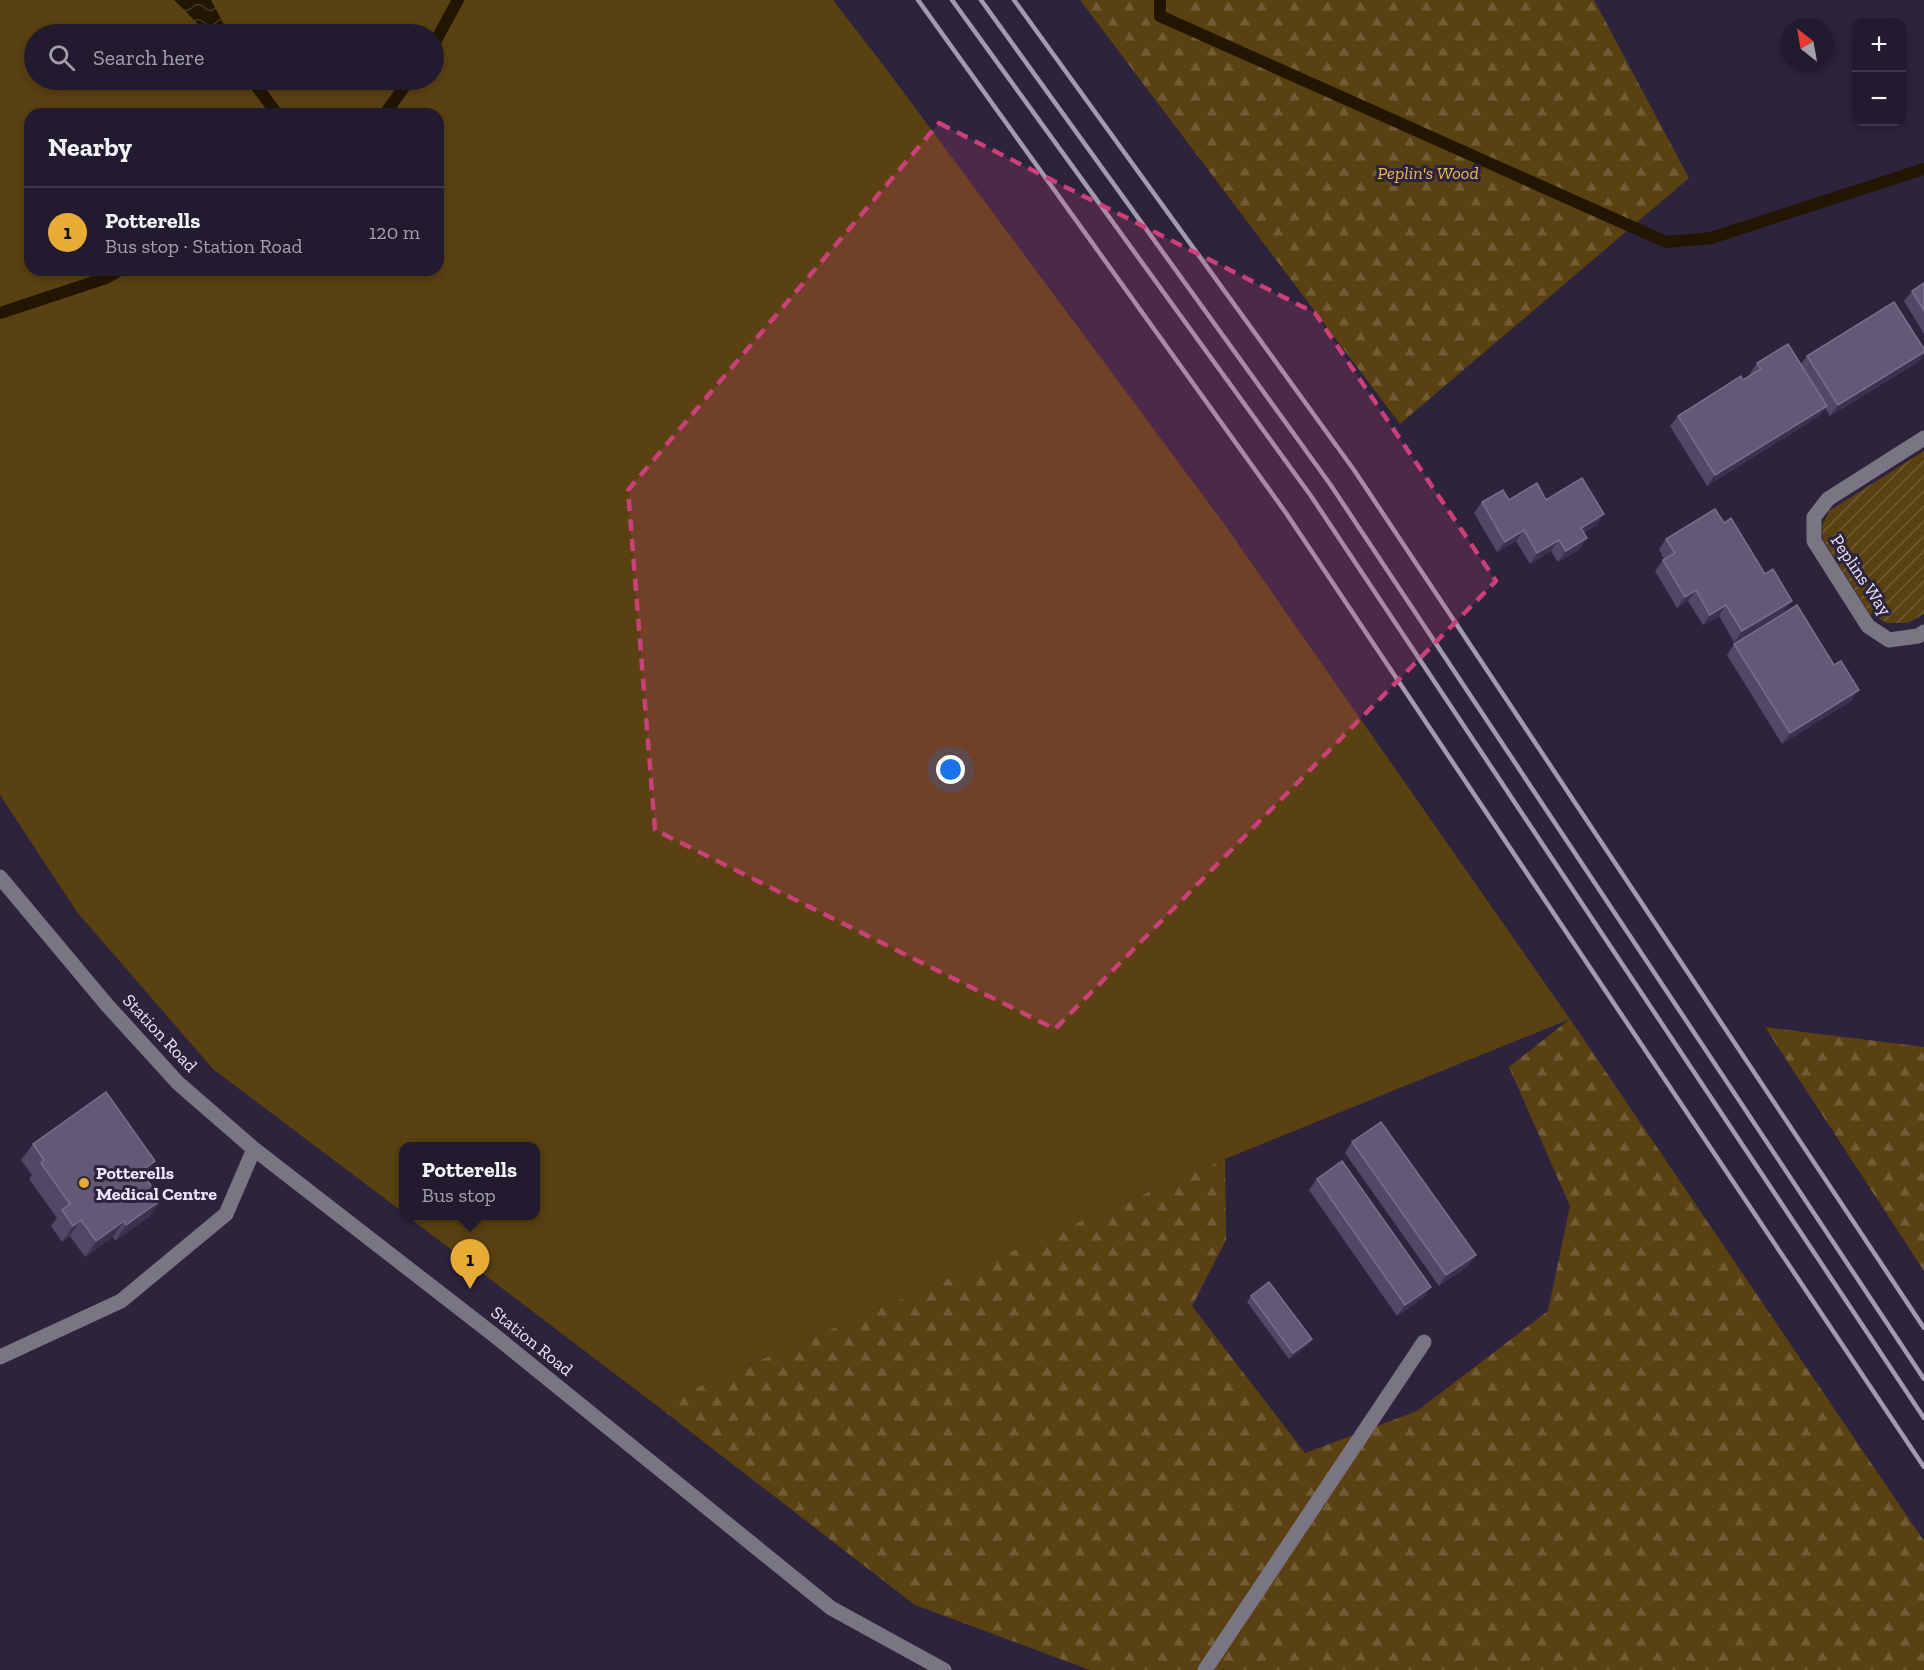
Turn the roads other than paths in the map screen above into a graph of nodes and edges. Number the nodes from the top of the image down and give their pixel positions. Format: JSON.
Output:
{"nodes":[{"id":1,"x":1924,"y":438,"type":"edge"},
{"id":2,"x":1924,"y":632,"type":"edge"},
{"id":3,"x":0,"y":877,"type":"edge"},
{"id":4,"x":254,"y":1149,"type":"junction"},
{"id":5,"x":1424,"y":1342,"type":"dead end"},
{"id":6,"x":0,"y":1357,"type":"edge"},
{"id":7,"x":944,"y":1670,"type":"edge"},
{"id":8,"x":1205,"y":1670,"type":"edge"}],
"edges":[{"from":1,"to":2,"type":"street","name":"Peplins Way"},
{"from":3,"to":4,"type":"street","name":"Station Road"},
{"from":4,"to":6,"type":"street"},
{"from":4,"to":7,"type":"street","name":"Station Road"},
{"from":5,"to":8,"type":"street"}]}
